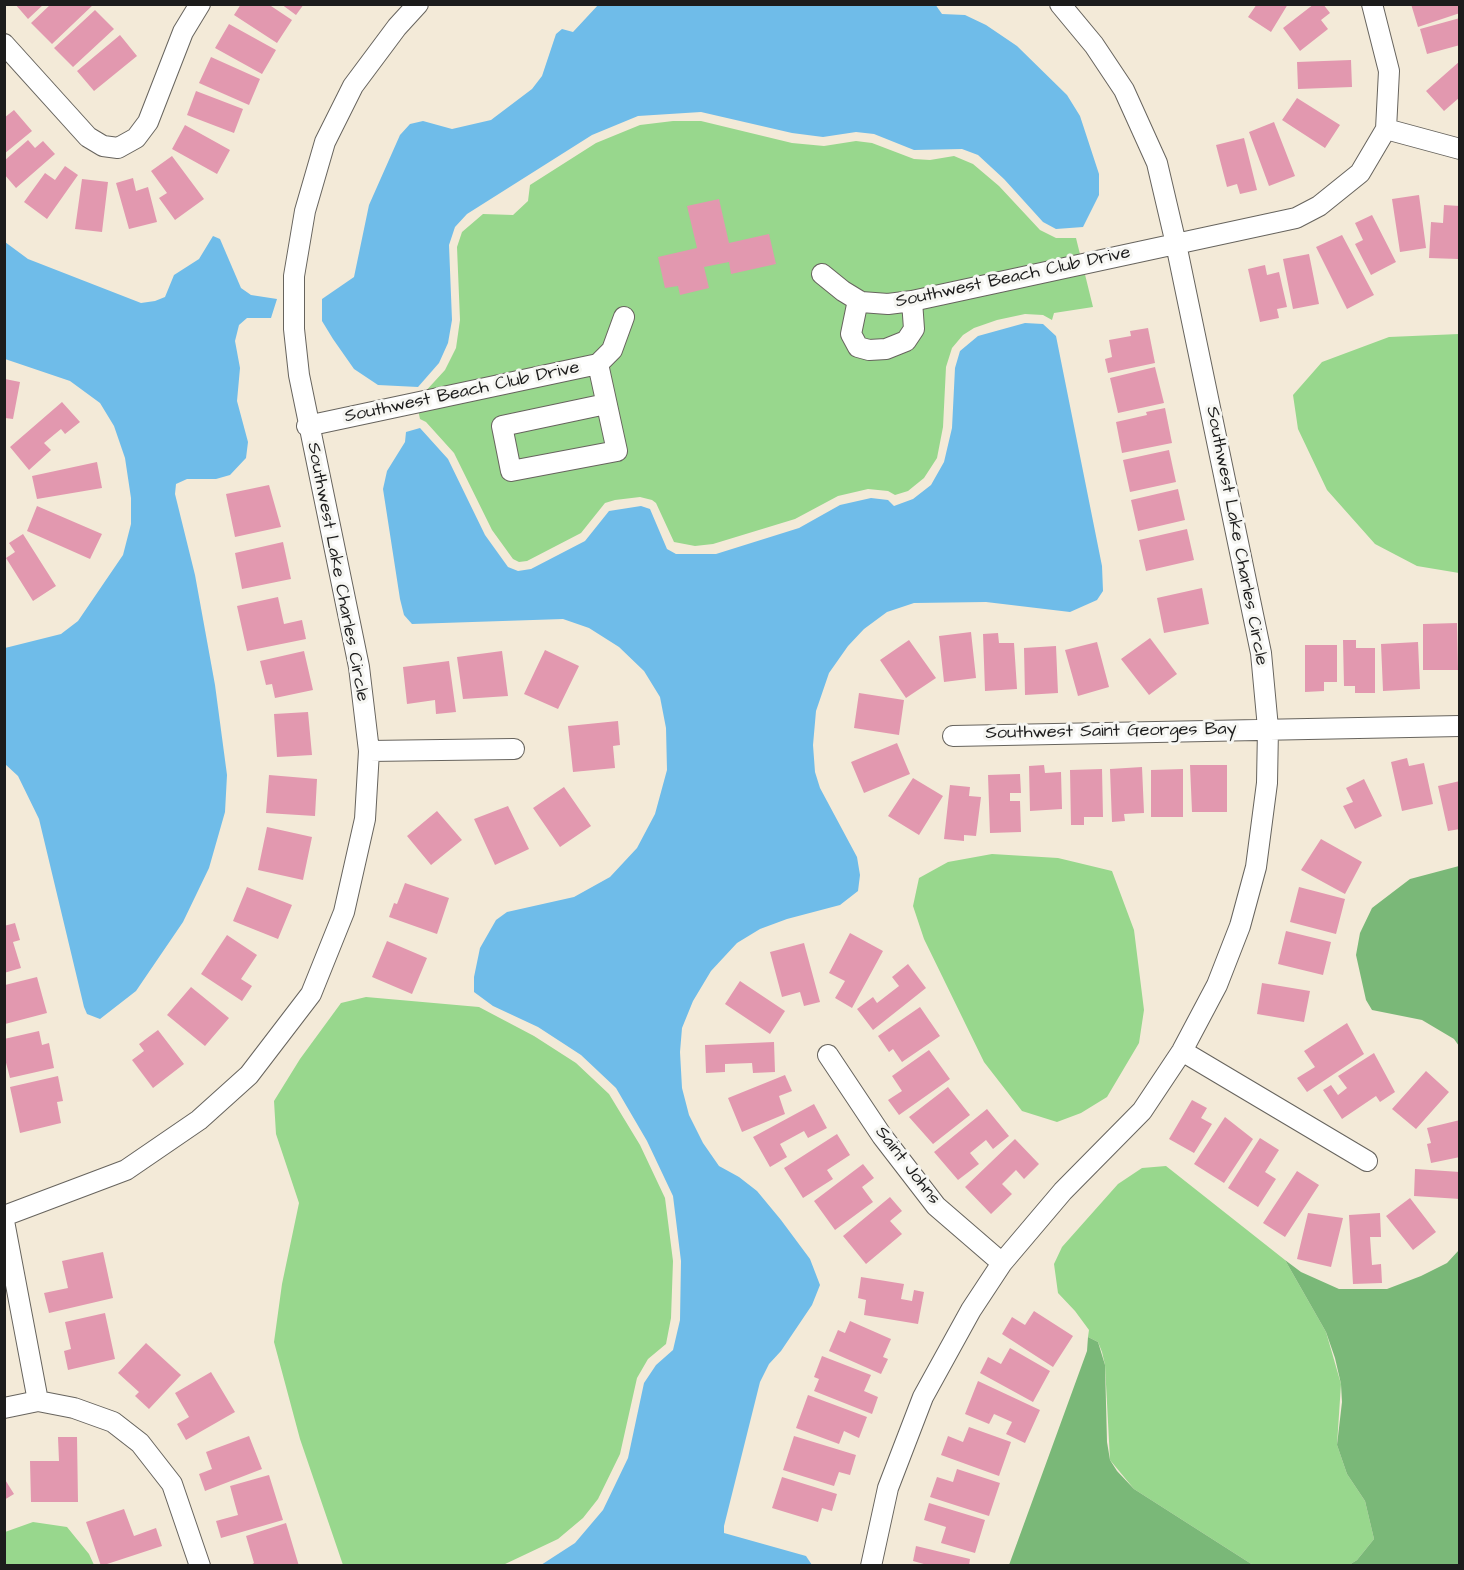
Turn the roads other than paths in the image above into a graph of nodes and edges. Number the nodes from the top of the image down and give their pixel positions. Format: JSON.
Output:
{"nodes":[{"id":1,"x":200,"y":4,"type":"edge"},
{"id":2,"x":418,"y":4,"type":"edge"},
{"id":3,"x":1060,"y":4,"type":"edge"},
{"id":4,"x":1372,"y":4,"type":"edge"},
{"id":5,"x":4,"y":44,"type":"edge"},
{"id":6,"x":1386,"y":129,"type":"junction"},
{"id":7,"x":1460,"y":149,"type":"edge"},
{"id":8,"x":1176,"y":244,"type":"junction"},
{"id":9,"x":822,"y":274,"type":"dead end"},
{"id":10,"x":858,"y":300,"type":"junction"},
{"id":11,"x":912,"y":301,"type":"junction"},
{"id":12,"x":624,"y":316,"type":"dead end"},
{"id":13,"x":598,"y":364,"type":"junction"},
{"id":14,"x":606,"y":404,"type":"junction"},
{"id":15,"x":307,"y":426,"type":"junction"},
{"id":16,"x":1460,"y":726,"type":"edge"},
{"id":17,"x":1268,"y":728,"type":"junction"},
{"id":18,"x":953,"y":736,"type":"dead end"},
{"id":19,"x":514,"y":749,"type":"dead end"},
{"id":20,"x":369,"y":751,"type":"junction"},
{"id":21,"x":1182,"y":1051,"type":"junction"},
{"id":22,"x":828,"y":1055,"type":"dead end"},
{"id":23,"x":1367,"y":1161,"type":"dead end"},
{"id":24,"x":4,"y":1216,"type":"edge"},
{"id":25,"x":4,"y":1221,"type":"edge"},
{"id":26,"x":1002,"y":1263,"type":"junction"},
{"id":27,"x":38,"y":1401,"type":"junction"},
{"id":28,"x":4,"y":1408,"type":"edge"},
{"id":29,"x":200,"y":1566,"type":"edge"},
{"id":30,"x":871,"y":1566,"type":"edge"}],
"edges":[{"from":1,"to":5,"type":"street"},
{"from":2,"to":15,"type":"street","name":"Southwest Lake Charles Circle"},
{"from":3,"to":8,"type":"street","name":"Southwest Lake Charles Circle"},
{"from":4,"to":6,"type":"street"},
{"from":6,"to":7,"type":"street"},
{"from":6,"to":8,"type":"street","name":"Southwest Beach Club Drive"},
{"from":8,"to":11,"type":"street","name":"Southwest Beach Club Drive"},
{"from":8,"to":17,"type":"street","name":"Southwest Lake Charles Circle"},
{"from":9,"to":10,"type":"street","name":"Southwest Beach Club Drive"},
{"from":10,"to":11,"type":"street","name":"Southwest Beach Club Drive"},
{"from":10,"to":11,"type":"street"},
{"from":12,"to":13,"type":"street","name":"Southwest Beach Club Drive"},
{"from":13,"to":14,"type":"street"},
{"from":13,"to":15,"type":"street","name":"Southwest Beach Club Drive"},
{"from":14,"to":14,"type":"street"},
{"from":15,"to":20,"type":"street","name":"Southwest Lake Charles Circle"},
{"from":16,"to":17,"type":"street","name":"Southwest Saint Georges Bay"},
{"from":17,"to":18,"type":"street","name":"Southwest Saint Georges Bay"},
{"from":17,"to":21,"type":"street","name":"Southwest Lake Charles Circle"},
{"from":19,"to":20,"type":"street"},
{"from":20,"to":24,"type":"street","name":"Southwest Lake Charles Circle"},
{"from":21,"to":23,"type":"street"},
{"from":21,"to":26,"type":"street","name":"Southwest Lake Charles Circle"},
{"from":22,"to":26,"type":"street","name":"Saint Johns"},
{"from":25,"to":27,"type":"street"},
{"from":26,"to":30,"type":"street","name":"Southwest Lake Charles Circle"},
{"from":27,"to":28,"type":"street"},
{"from":27,"to":29,"type":"street"}]}
